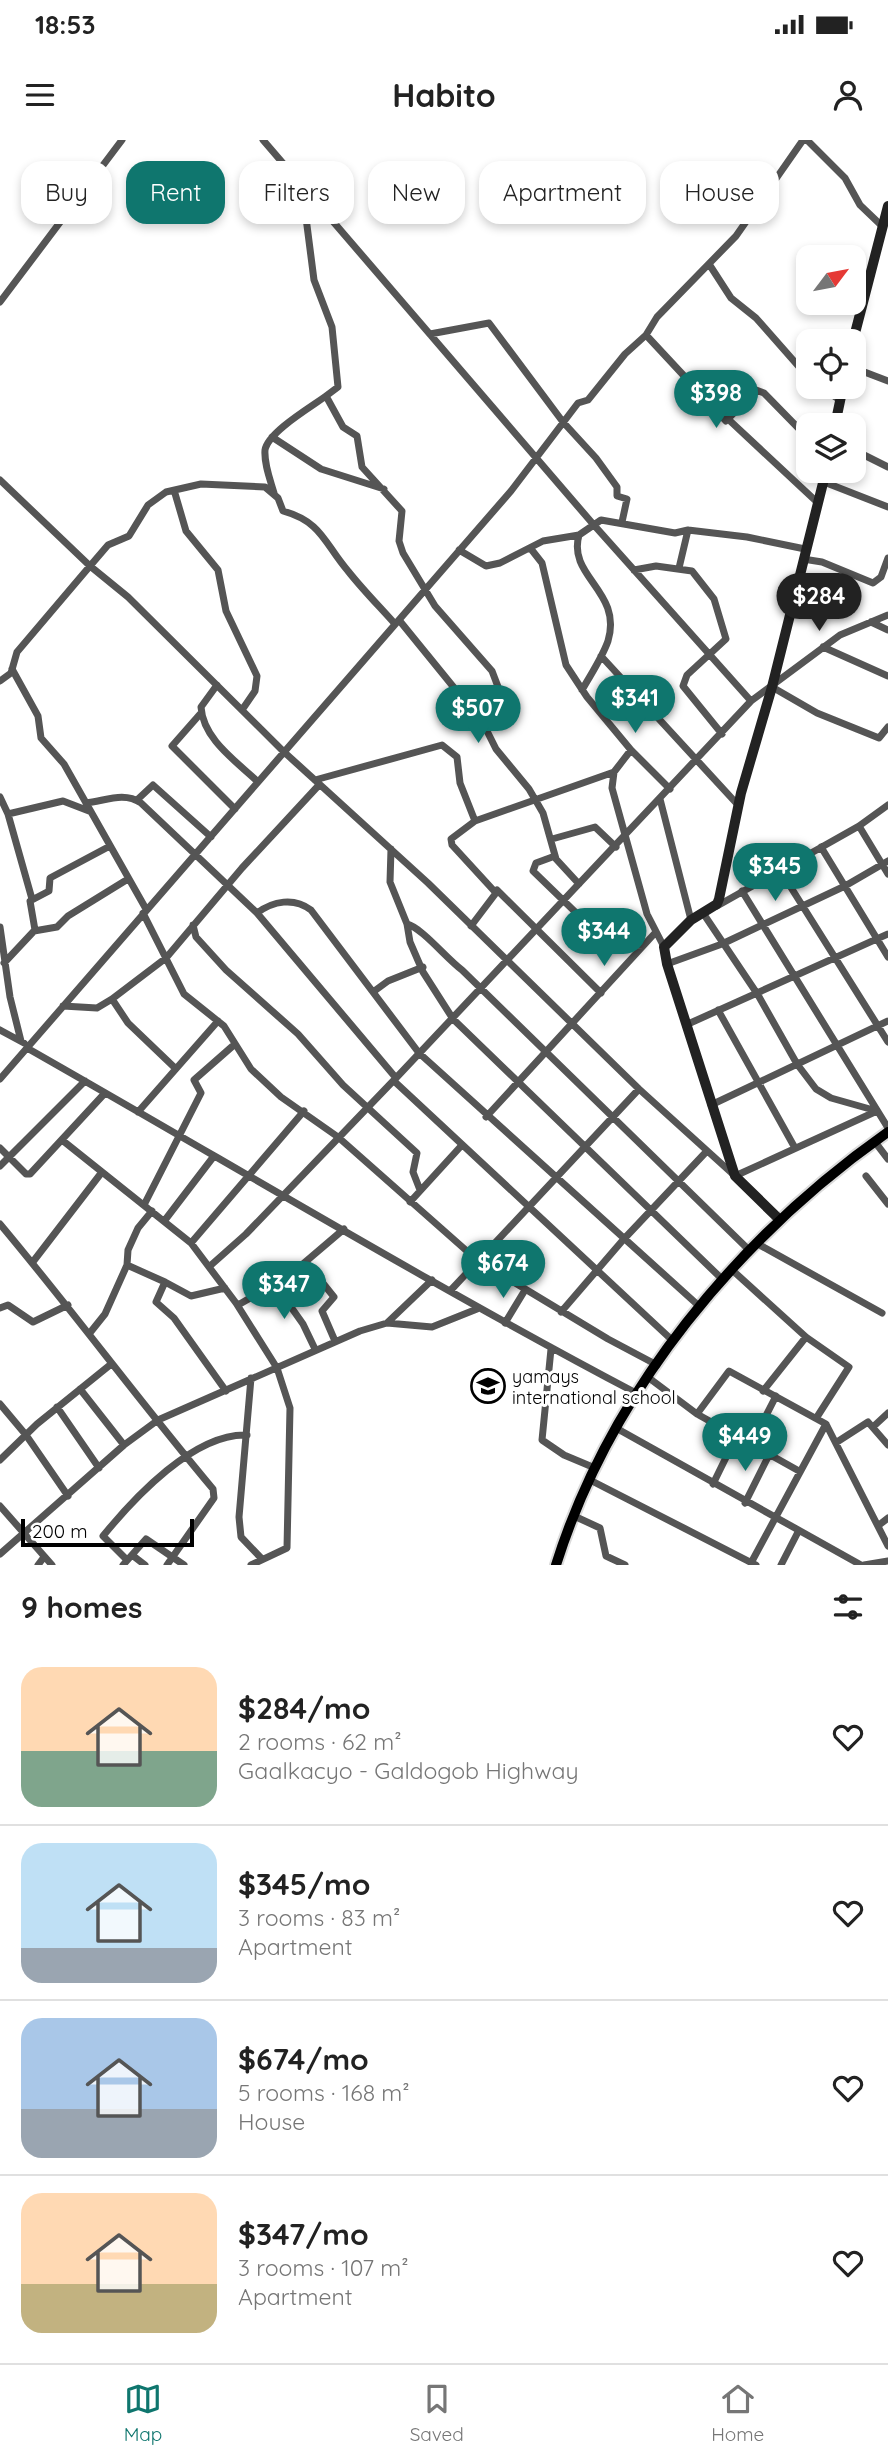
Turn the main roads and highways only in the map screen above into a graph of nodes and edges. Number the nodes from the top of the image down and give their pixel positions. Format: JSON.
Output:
{"nodes":[{"id":1,"x":888,"y":1130,"type":"edge"},
{"id":2,"x":556,"y":1565,"type":"edge"}],
"edges":[{"from":1,"to":2,"type":"main road"}]}
